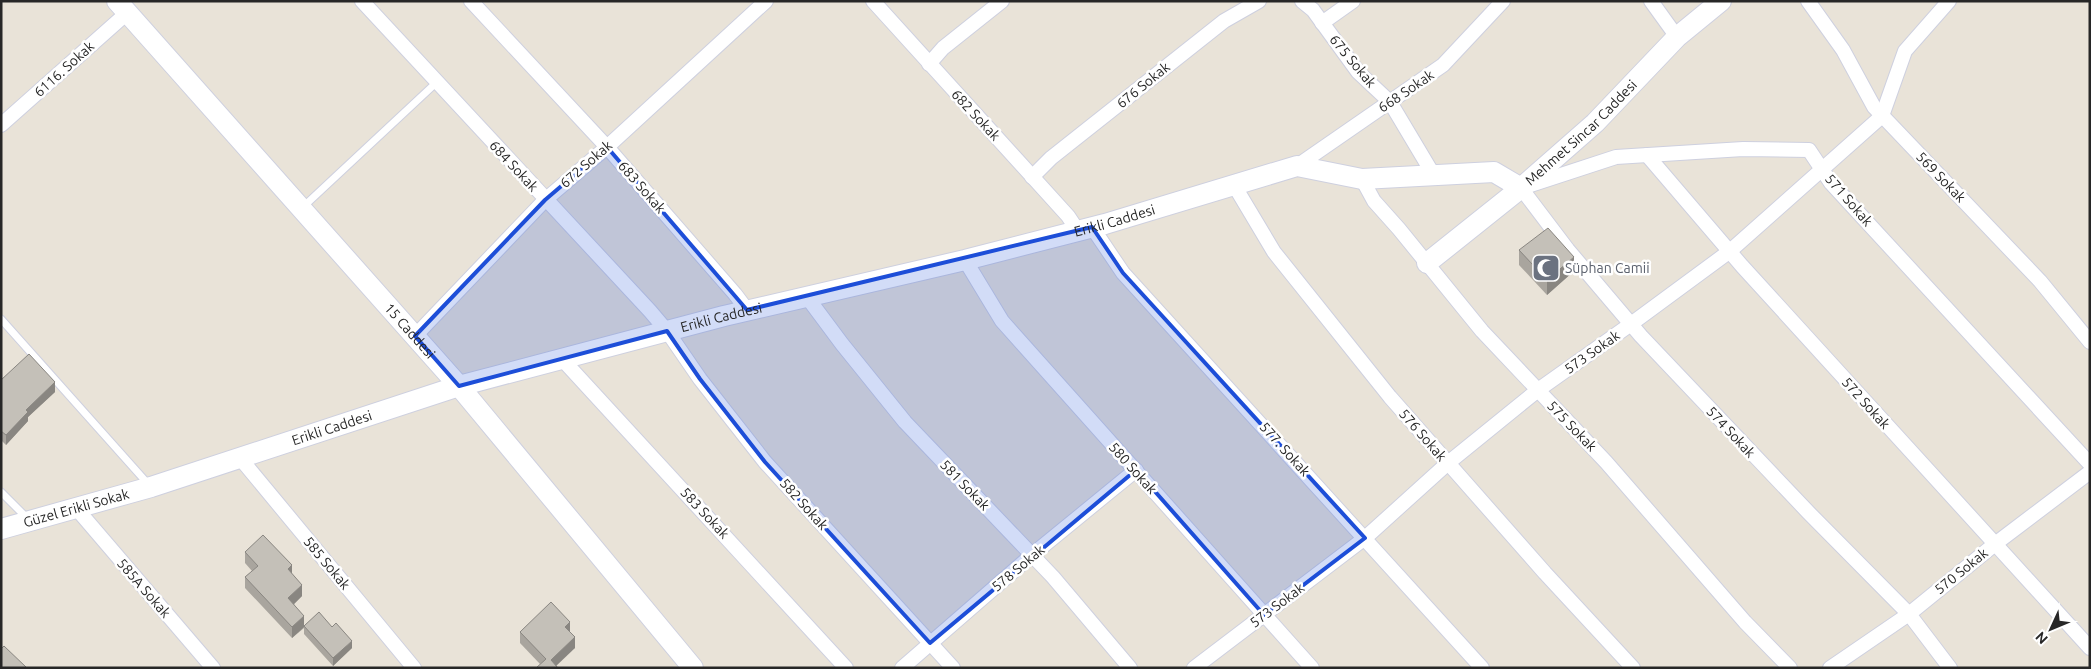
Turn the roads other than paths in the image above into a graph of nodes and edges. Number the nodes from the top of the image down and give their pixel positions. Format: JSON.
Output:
{"nodes":[{"id":1,"x":472,"y":1,"type":"edge"},
{"id":2,"x":766,"y":1,"type":"edge"},
{"id":3,"x":873,"y":1,"type":"edge"},
{"id":4,"x":1002,"y":1,"type":"edge"},
{"id":5,"x":1259,"y":1,"type":"edge"},
{"id":6,"x":1302,"y":1,"type":"edge"},
{"id":7,"x":1353,"y":1,"type":"edge"},
{"id":8,"x":1650,"y":1,"type":"edge"},
{"id":9,"x":1721,"y":1,"type":"edge"},
{"id":10,"x":1808,"y":1,"type":"edge"},
{"id":11,"x":1949,"y":1,"type":"edge"},
{"id":12,"x":1499,"y":2,"type":"edge"},
{"id":13,"x":368,"y":3,"type":"edge"},
{"id":14,"x":122,"y":7,"type":"edge"},
{"id":15,"x":1322,"y":23,"type":"junction"},
{"id":16,"x":1676,"y":37,"type":"junction"},
{"id":17,"x":929,"y":64,"type":"junction"},
{"id":18,"x":437,"y":82,"type":"junction"},
{"id":19,"x":1390,"y":102,"type":"junction"},
{"id":20,"x":1882,"y":116,"type":"junction"},
{"id":21,"x":1,"y":125,"type":"edge"},
{"id":22,"x":607,"y":147,"type":"junction"},
{"id":23,"x":1646,"y":155,"type":"junction"},
{"id":24,"x":1297,"y":166,"type":"junction"},
{"id":25,"x":1822,"y":169,"type":"junction"},
{"id":26,"x":1432,"y":174,"type":"junction"},
{"id":27,"x":1032,"y":177,"type":"junction"},
{"id":28,"x":1362,"y":179,"type":"junction"},
{"id":29,"x":1234,"y":185,"type":"junction"},
{"id":30,"x":1521,"y":188,"type":"junction"},
{"id":31,"x":545,"y":200,"type":"junction"},
{"id":32,"x":301,"y":209,"type":"junction"},
{"id":33,"x":1085,"y":229,"type":"junction"},
{"id":34,"x":1730,"y":251,"type":"junction"},
{"id":35,"x":965,"y":260,"type":"junction"},
{"id":36,"x":1427,"y":263,"type":"junction"},
{"id":37,"x":807,"y":297,"type":"junction"},
{"id":38,"x":747,"y":310,"type":"junction"},
{"id":39,"x":1,"y":319,"type":"edge"},
{"id":40,"x":1631,"y":324,"type":"junction"},
{"id":41,"x":667,"y":331,"type":"junction"},
{"id":42,"x":415,"y":336,"type":"junction"},
{"id":43,"x":2090,"y":342,"type":"edge"},
{"id":44,"x":562,"y":359,"type":"junction"},
{"id":45,"x":459,"y":386,"type":"junction"},
{"id":46,"x":1538,"y":390,"type":"junction"},
{"id":47,"x":240,"y":458,"type":"junction"},
{"id":48,"x":1448,"y":463,"type":"junction"},
{"id":49,"x":2090,"y":464,"type":"edge"},
{"id":50,"x":1136,"y":470,"type":"junction"},
{"id":51,"x":2090,"y":472,"type":"edge"},
{"id":52,"x":151,"y":487,"type":"junction"},
{"id":53,"x":1,"y":492,"type":"edge"},
{"id":54,"x":76,"y":508,"type":"junction"},
{"id":55,"x":30,"y":521,"type":"junction"},
{"id":56,"x":1,"y":529,"type":"edge"},
{"id":57,"x":1365,"y":538,"type":"junction"},
{"id":58,"x":1995,"y":544,"type":"junction"},
{"id":59,"x":1032,"y":555,"type":"junction"},
{"id":60,"x":1909,"y":614,"type":"junction"},
{"id":61,"x":1264,"y":615,"type":"junction"},
{"id":62,"x":930,"y":643,"type":"junction"},
{"id":63,"x":2090,"y":648,"type":"edge"},
{"id":64,"x":213,"y":668,"type":"edge"},
{"id":65,"x":414,"y":668,"type":"edge"},
{"id":66,"x":693,"y":668,"type":"edge"},
{"id":67,"x":846,"y":668,"type":"edge"},
{"id":68,"x":902,"y":668,"type":"edge"},
{"id":69,"x":953,"y":668,"type":"edge"},
{"id":70,"x":1130,"y":668,"type":"edge"},
{"id":71,"x":1194,"y":668,"type":"edge"},
{"id":72,"x":1312,"y":668,"type":"edge"},
{"id":73,"x":1482,"y":668,"type":"edge"},
{"id":74,"x":1633,"y":668,"type":"edge"},
{"id":75,"x":1790,"y":668,"type":"edge"},
{"id":76,"x":1830,"y":668,"type":"edge"},
{"id":77,"x":1950,"y":668,"type":"edge"}],
"edges":[{"from":1,"to":22,"type":"street","name":"683 Sokak"},
{"from":2,"to":22,"type":"street","name":"672 Sokak"},
{"from":3,"to":17,"type":"street","name":"682 Sokak"},
{"from":4,"to":17,"type":"street"},
{"from":5,"to":27,"type":"street","name":"676 Sokak"},
{"from":6,"to":15,"type":"street","name":"675 Sokak"},
{"from":7,"to":15,"type":"street"},
{"from":8,"to":16,"type":"street"},
{"from":9,"to":16,"type":"street","name":"Mehmet Sincar Caddesi"},
{"from":10,"to":20,"type":"street","name":"569 Sokak"},
{"from":11,"to":20,"type":"street","name":"573 Sokak"},
{"from":12,"to":19,"type":"street","name":"668 Sokak"},
{"from":13,"to":18,"type":"street","name":"684 Sokak"},
{"from":14,"to":21,"type":"street","name":"6116. Sokak"},
{"from":14,"to":32,"type":"street","name":"15 Caddesi"},
{"from":15,"to":19,"type":"street","name":"675 Sokak"},
{"from":16,"to":30,"type":"street","name":"Mehmet Sincar Caddesi"},
{"from":17,"to":27,"type":"street","name":"682 Sokak"},
{"from":18,"to":31,"type":"street","name":"684 Sokak"},
{"from":18,"to":32,"type":"lane"},
{"from":19,"to":24,"type":"street","name":"668 Sokak"},
{"from":19,"to":26,"type":"street","name":"675 Sokak"},
{"from":20,"to":25,"type":"street","name":"573 Sokak"},
{"from":20,"to":43,"type":"street","name":"569 Sokak"},
{"from":22,"to":31,"type":"street","name":"672 Sokak"},
{"from":22,"to":38,"type":"street","name":"683 Sokak"},
{"from":23,"to":25,"type":"street","name":"571 Sokak"},
{"from":23,"to":30,"type":"street","name":"571 Sokak"},
{"from":23,"to":34,"type":"street","name":"572 Sokak"},
{"from":24,"to":28,"type":"street","name":"Mehmet Sincar Caddesi"},
{"from":24,"to":29,"type":"street","name":"Erikli Caddesi"},
{"from":25,"to":34,"type":"street","name":"573 Sokak"},
{"from":25,"to":49,"type":"street","name":"571 Sokak"},
{"from":26,"to":28,"type":"street","name":"Mehmet Sincar Caddesi"},
{"from":26,"to":30,"type":"street","name":"Mehmet Sincar Caddesi"},
{"from":27,"to":33,"type":"street","name":"682 Sokak"},
{"from":28,"to":36,"type":"street","name":"575 Sokak"},
{"from":29,"to":33,"type":"street","name":"Erikli Caddesi"},
{"from":29,"to":48,"type":"street","name":"576 Sokak"},
{"from":30,"to":36,"type":"street"},
{"from":30,"to":40,"type":"street","name":"574 Sokak"},
{"from":31,"to":41,"type":"street","name":"684 Sokak"},
{"from":31,"to":42,"type":"street","name":"672 Sokak"},
{"from":32,"to":42,"type":"street","name":"15 Caddesi"},
{"from":33,"to":35,"type":"street","name":"Erikli Caddesi"},
{"from":33,"to":57,"type":"street","name":"577. Sokak"},
{"from":34,"to":40,"type":"street","name":"573 Sokak"},
{"from":34,"to":58,"type":"street","name":"572 Sokak"},
{"from":35,"to":37,"type":"street","name":"Erikli Caddesi"},
{"from":35,"to":50,"type":"street","name":"580 Sokak"},
{"from":36,"to":46,"type":"street","name":"575 Sokak"},
{"from":37,"to":38,"type":"street","name":"Erikli Caddesi"},
{"from":37,"to":59,"type":"street","name":"581 Sokak"},
{"from":38,"to":41,"type":"street","name":"Erikli Caddesi"},
{"from":39,"to":52,"type":"lane"},
{"from":40,"to":46,"type":"street","name":"573 Sokak"},
{"from":40,"to":60,"type":"street","name":"574 Sokak"},
{"from":41,"to":44,"type":"street","name":"Erikli Caddesi"},
{"from":41,"to":62,"type":"street","name":"582 Sokak"},
{"from":42,"to":45,"type":"street","name":"15 Caddesi"},
{"from":44,"to":45,"type":"street","name":"Erikli Caddesi"},
{"from":44,"to":67,"type":"street","name":"583 Sokak"},
{"from":45,"to":47,"type":"street","name":"Erikli Caddesi"},
{"from":45,"to":66,"type":"street","name":"15 Caddesi"},
{"from":46,"to":48,"type":"street","name":"573 Sokak"},
{"from":46,"to":75,"type":"street","name":"575 Sokak"},
{"from":47,"to":52,"type":"street","name":"Erikli Caddesi"},
{"from":47,"to":65,"type":"street","name":"585 Sokak"},
{"from":48,"to":57,"type":"street","name":"573 Sokak"},
{"from":48,"to":74,"type":"street","name":"576 Sokak"},
{"from":50,"to":59,"type":"street","name":"578 Sokak"},
{"from":50,"to":61,"type":"street","name":"580 Sokak"},
{"from":51,"to":58,"type":"street","name":"570 Sokak"},
{"from":52,"to":54,"type":"street","name":"Güzel Erikli Sokak"},
{"from":53,"to":55,"type":"lane"},
{"from":54,"to":55,"type":"street","name":"Güzel Erikli Sokak"},
{"from":54,"to":64,"type":"street","name":"585A Sokak"},
{"from":55,"to":56,"type":"street","name":"Güzel Erikli Sokak"},
{"from":57,"to":61,"type":"street","name":"573 Sokak"},
{"from":57,"to":73,"type":"street","name":"577. Sokak"},
{"from":58,"to":60,"type":"street","name":"570 Sokak"},
{"from":58,"to":63,"type":"street","name":"572 Sokak"},
{"from":59,"to":62,"type":"street","name":"578 Sokak"},
{"from":59,"to":70,"type":"street","name":"581 Sokak"},
{"from":60,"to":76,"type":"street","name":"570 Sokak"},
{"from":60,"to":77,"type":"street","name":"574 Sokak"},
{"from":61,"to":71,"type":"street","name":"573 Sokak"},
{"from":61,"to":72,"type":"street","name":"580 Sokak"},
{"from":62,"to":68,"type":"street","name":"578 Sokak"},
{"from":62,"to":69,"type":"street","name":"582 Sokak"}]}
